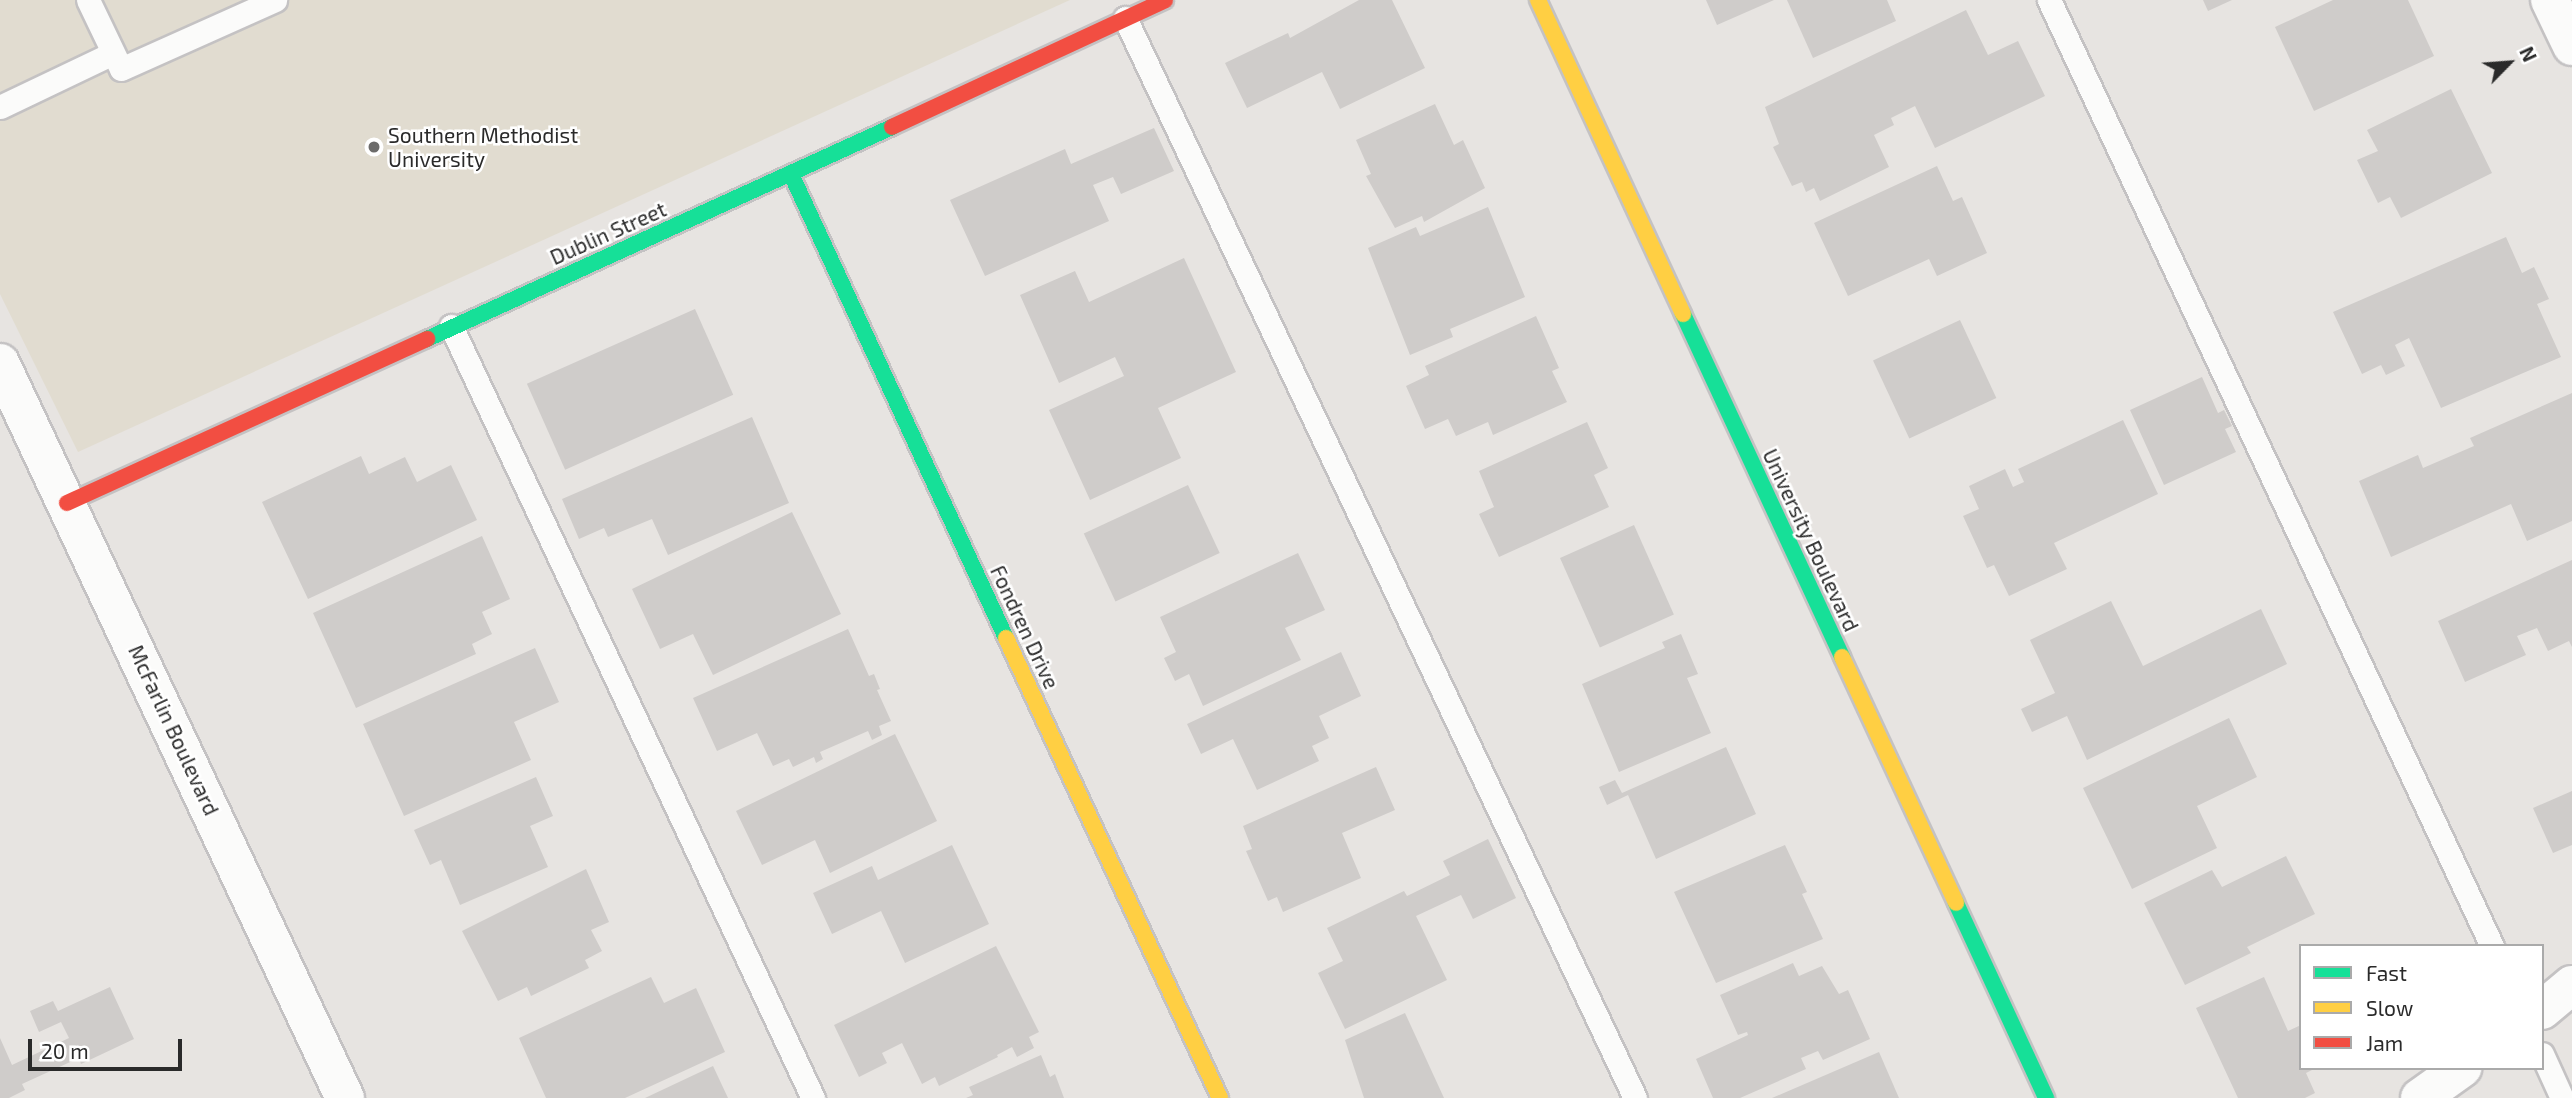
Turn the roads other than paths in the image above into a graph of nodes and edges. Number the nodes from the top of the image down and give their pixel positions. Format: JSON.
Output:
{"nodes":[{"id":1,"x":88,"y":0,"type":"edge"},
{"id":2,"x":275,"y":0,"type":"edge"},
{"id":3,"x":1165,"y":0,"type":"edge"},
{"id":4,"x":1538,"y":0,"type":"edge"},
{"id":5,"x":2049,"y":0,"type":"edge"},
{"id":6,"x":2550,"y":0,"type":"edge"},
{"id":7,"x":1125,"y":18,"type":"junction"},
{"id":8,"x":2572,"y":46,"type":"edge"},
{"id":9,"x":113,"y":53,"type":"junction"},
{"id":10,"x":0,"y":107,"type":"edge"},
{"id":11,"x":791,"y":174,"type":"junction"},
{"id":12,"x":451,"y":326,"type":"junction"},
{"id":13,"x":0,"y":363,"type":"edge"},
{"id":14,"x":68,"y":503,"type":"junction"},
{"id":15,"x":2491,"y":944,"type":"edge"},
{"id":16,"x":2572,"y":985,"type":"edge"},
{"id":17,"x":2544,"y":1008,"type":"edge"},
{"id":18,"x":2544,"y":1058,"type":"edge"},
{"id":19,"x":2459,"y":1070,"type":"edge"},
{"id":20,"x":345,"y":1098,"type":"edge"},
{"id":21,"x":813,"y":1098,"type":"edge"},
{"id":22,"x":1220,"y":1098,"type":"edge"},
{"id":23,"x":1635,"y":1098,"type":"edge"},
{"id":24,"x":2046,"y":1098,"type":"edge"},
{"id":25,"x":2420,"y":1098,"type":"edge"},
{"id":26,"x":2562,"y":1098,"type":"edge"}],
"edges":[{"from":1,"to":9,"type":"lane"},
{"from":2,"to":9,"type":"lane"},
{"from":3,"to":7,"type":"street","name":"Dublin Street"},
{"from":4,"to":24,"type":"street","name":"University Boulevard"},
{"from":5,"to":15,"type":"lane"},
{"from":6,"to":8,"type":"street"},
{"from":7,"to":11,"type":"street","name":"Dublin Street"},
{"from":7,"to":23,"type":"lane"},
{"from":9,"to":10,"type":"lane"},
{"from":11,"to":12,"type":"street","name":"Dublin Street"},
{"from":11,"to":22,"type":"street","name":"Fondren Drive"},
{"from":12,"to":14,"type":"street","name":"Dublin Street"},
{"from":12,"to":21,"type":"lane"},
{"from":13,"to":14,"type":"street","name":"McFarlin Boulevard"},
{"from":14,"to":20,"type":"street","name":"McFarlin Boulevard"},
{"from":16,"to":17,"type":"street"},
{"from":18,"to":26,"type":"lane"},
{"from":19,"to":25,"type":"street"}]}
